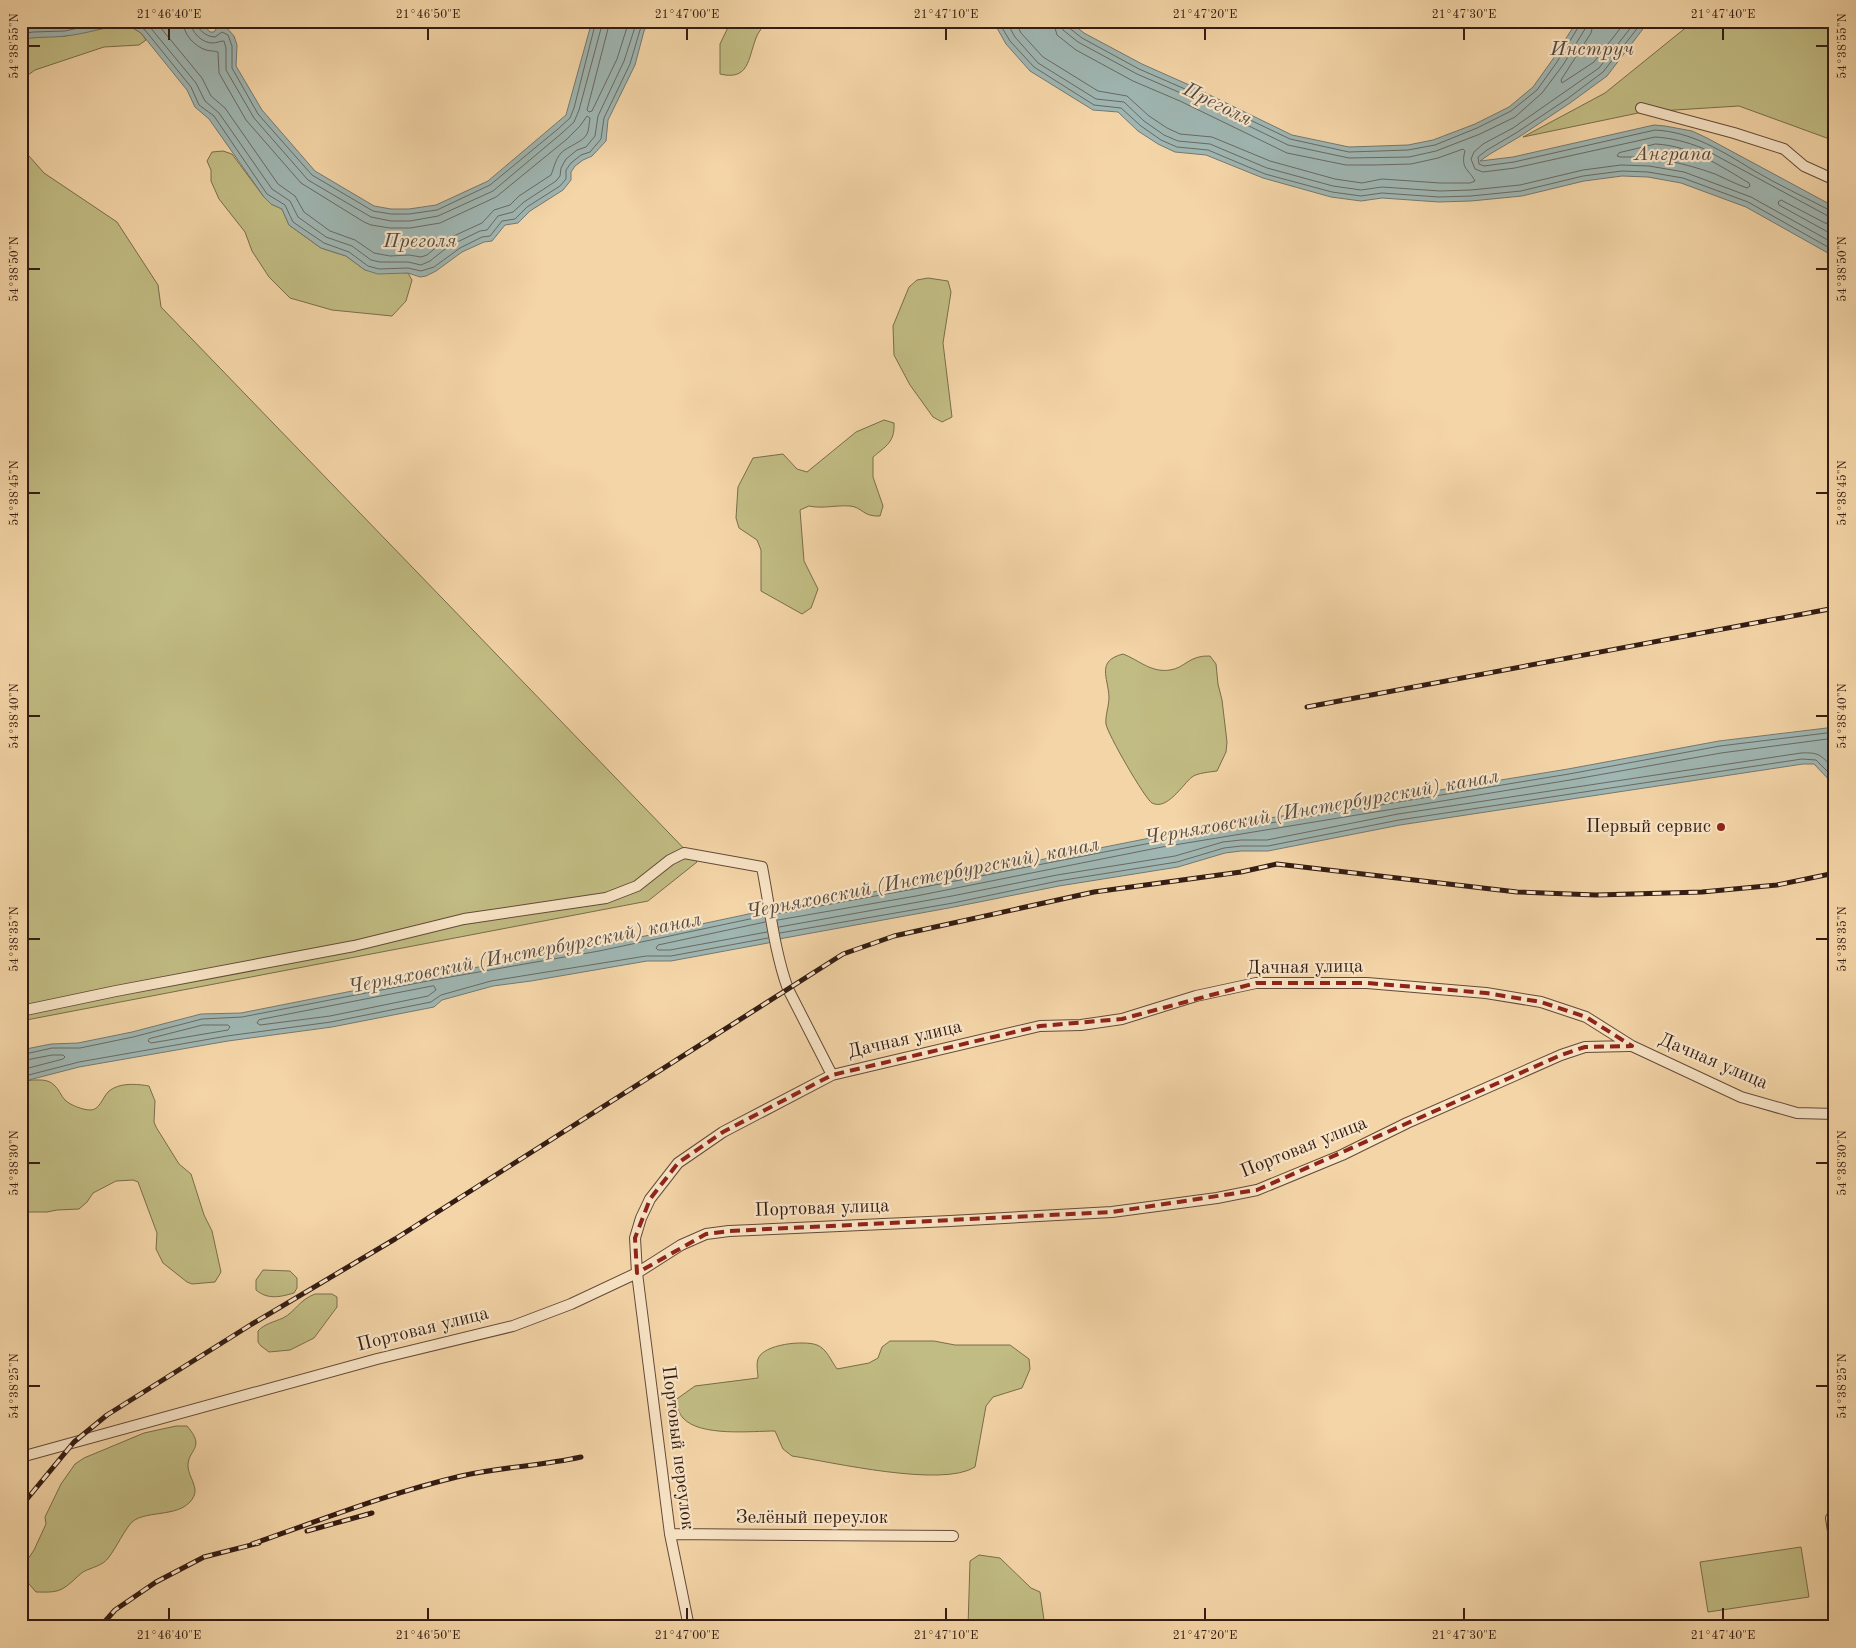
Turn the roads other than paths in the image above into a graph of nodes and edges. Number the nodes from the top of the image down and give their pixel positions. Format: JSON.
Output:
{"nodes":[{"id":1,"x":1641,"y":108,"type":"dead end"},
{"id":2,"x":1835,"y":180,"type":"edge"},
{"id":3,"x":21,"y":1011,"type":"edge"},
{"id":4,"x":1632,"y":1046,"type":"junction"},
{"id":5,"x":832,"y":1075,"type":"junction"},
{"id":6,"x":1835,"y":1114,"type":"edge"},
{"id":7,"x":637,"y":1273,"type":"junction"},
{"id":8,"x":21,"y":1457,"type":"edge"},
{"id":9,"x":1831,"y":1518,"type":"dead end"},
{"id":10,"x":670,"y":1534,"type":"junction"},
{"id":11,"x":953,"y":1536,"type":"dead end"},
{"id":12,"x":1835,"y":1544,"type":"edge"},
{"id":13,"x":689,"y":1627,"type":"edge"}],
"edges":[{"from":1,"to":2,"type":"street"},
{"from":3,"to":5,"type":"street","name":"Дачная улица"},
{"from":4,"to":5,"type":"street","name":"Дачная улица"},
{"from":4,"to":6,"type":"street","name":"Дачная улица"},
{"from":4,"to":7,"type":"street","name":"Портовая улица"},
{"from":5,"to":7,"type":"street","name":"Портовый переулок"},
{"from":7,"to":8,"type":"street","name":"Портовая улица"},
{"from":7,"to":10,"type":"street","name":"Портовый переулок"},
{"from":9,"to":12,"type":"street"},
{"from":10,"to":11,"type":"street","name":"Зелёный переулок"},
{"from":10,"to":13,"type":"street","name":"Портовый переулок"}]}
